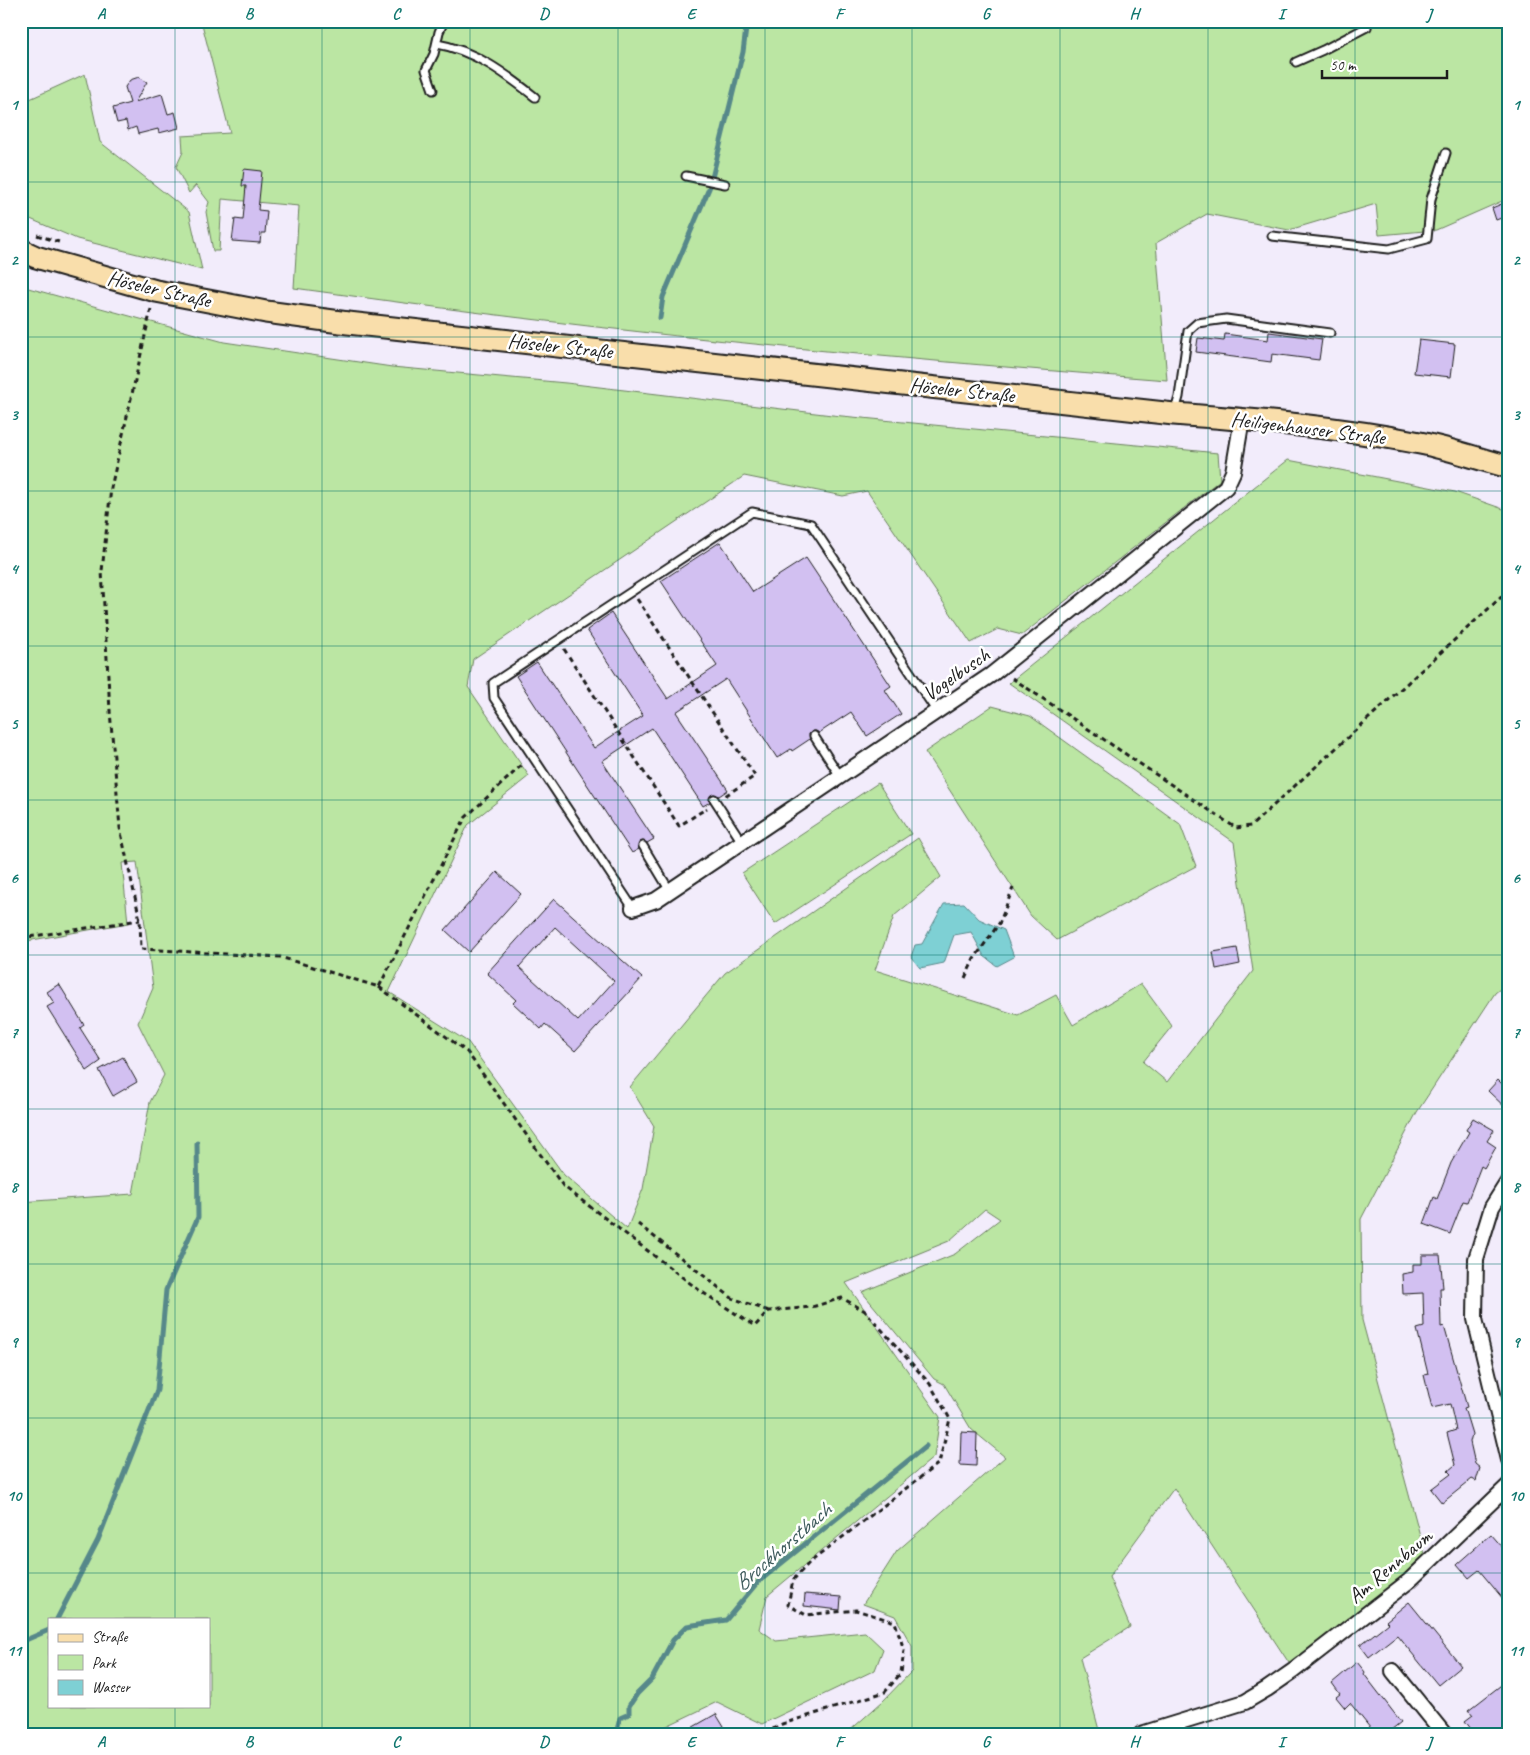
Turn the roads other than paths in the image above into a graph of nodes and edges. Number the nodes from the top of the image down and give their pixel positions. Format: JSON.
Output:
{"nodes":[{"id":1,"x":444,"y":21,"type":"edge"},
{"id":2,"x":1364,"y":21,"type":"edge"},
{"id":3,"x":437,"y":44,"type":"junction"},
{"id":4,"x":1296,"y":62,"type":"dead end"},
{"id":5,"x":433,"y":90,"type":"dead end"},
{"id":6,"x":535,"y":97,"type":"dead end"},
{"id":7,"x":1446,"y":152,"type":"dead end"},
{"id":8,"x":686,"y":176,"type":"dead end"},
{"id":9,"x":725,"y":184,"type":"dead end"},
{"id":10,"x":1272,"y":236,"type":"dead end"},
{"id":11,"x":21,"y":250,"type":"edge"},
{"id":12,"x":1330,"y":333,"type":"dead end"},
{"id":13,"x":1105,"y":406,"type":"joint"},
{"id":14,"x":1174,"y":414,"type":"junction"},
{"id":15,"x":1242,"y":419,"type":"junction"},
{"id":16,"x":1509,"y":467,"type":"edge"},
{"id":17,"x":937,"y":712,"type":"junction"},
{"id":18,"x":814,"y":736,"type":"dead end"},
{"id":19,"x":840,"y":776,"type":"junction"},
{"id":20,"x":715,"y":801,"type":"road end"},
{"id":21,"x":742,"y":842,"type":"junction"},
{"id":22,"x":643,"y":846,"type":"dead end"},
{"id":23,"x":670,"y":891,"type":"junction"},
{"id":24,"x":633,"y":908,"type":"joint"},
{"id":25,"x":1509,"y":1180,"type":"edge"},
{"id":26,"x":1509,"y":1460,"type":"edge"},
{"id":27,"x":1509,"y":1485,"type":"edge"},
{"id":28,"x":1393,"y":1671,"type":"dead end"},
{"id":29,"x":1141,"y":1734,"type":"edge"},
{"id":30,"x":1444,"y":1734,"type":"edge"}],
"edges":[{"from":1,"to":3,"type":"lane"},
{"from":2,"to":4,"type":"lane"},
{"from":3,"to":5,"type":"lane"},
{"from":3,"to":6,"type":"lane"},
{"from":7,"to":10,"type":"lane"},
{"from":8,"to":9,"type":"lane"},
{"from":11,"to":13,"type":"main road","name":"Höseler Straße"},
{"from":12,"to":14,"type":"lane"},
{"from":13,"to":14,"type":"main road","name":"Heiligenhauser Straße"},
{"from":14,"to":15,"type":"main road","name":"Heiligenhauser Straße"},
{"from":15,"to":16,"type":"main road","name":"Heiligenhauser Straße"},
{"from":15,"to":17,"type":"street","name":"Vogelbusch"},
{"from":17,"to":19,"type":"street","name":"Vogelbusch"},
{"from":17,"to":24,"type":"lane"},
{"from":18,"to":19,"type":"lane"},
{"from":19,"to":21,"type":"street","name":"Vogelbusch"},
{"from":20,"to":21,"type":"lane"},
{"from":21,"to":23,"type":"street","name":"Vogelbusch"},
{"from":22,"to":23,"type":"lane"},
{"from":23,"to":24,"type":"street","name":"Vogelbusch"},
{"from":25,"to":26,"type":"street"},
{"from":27,"to":29,"type":"street","name":"Am Rennbaum"},
{"from":28,"to":30,"type":"street"}]}
